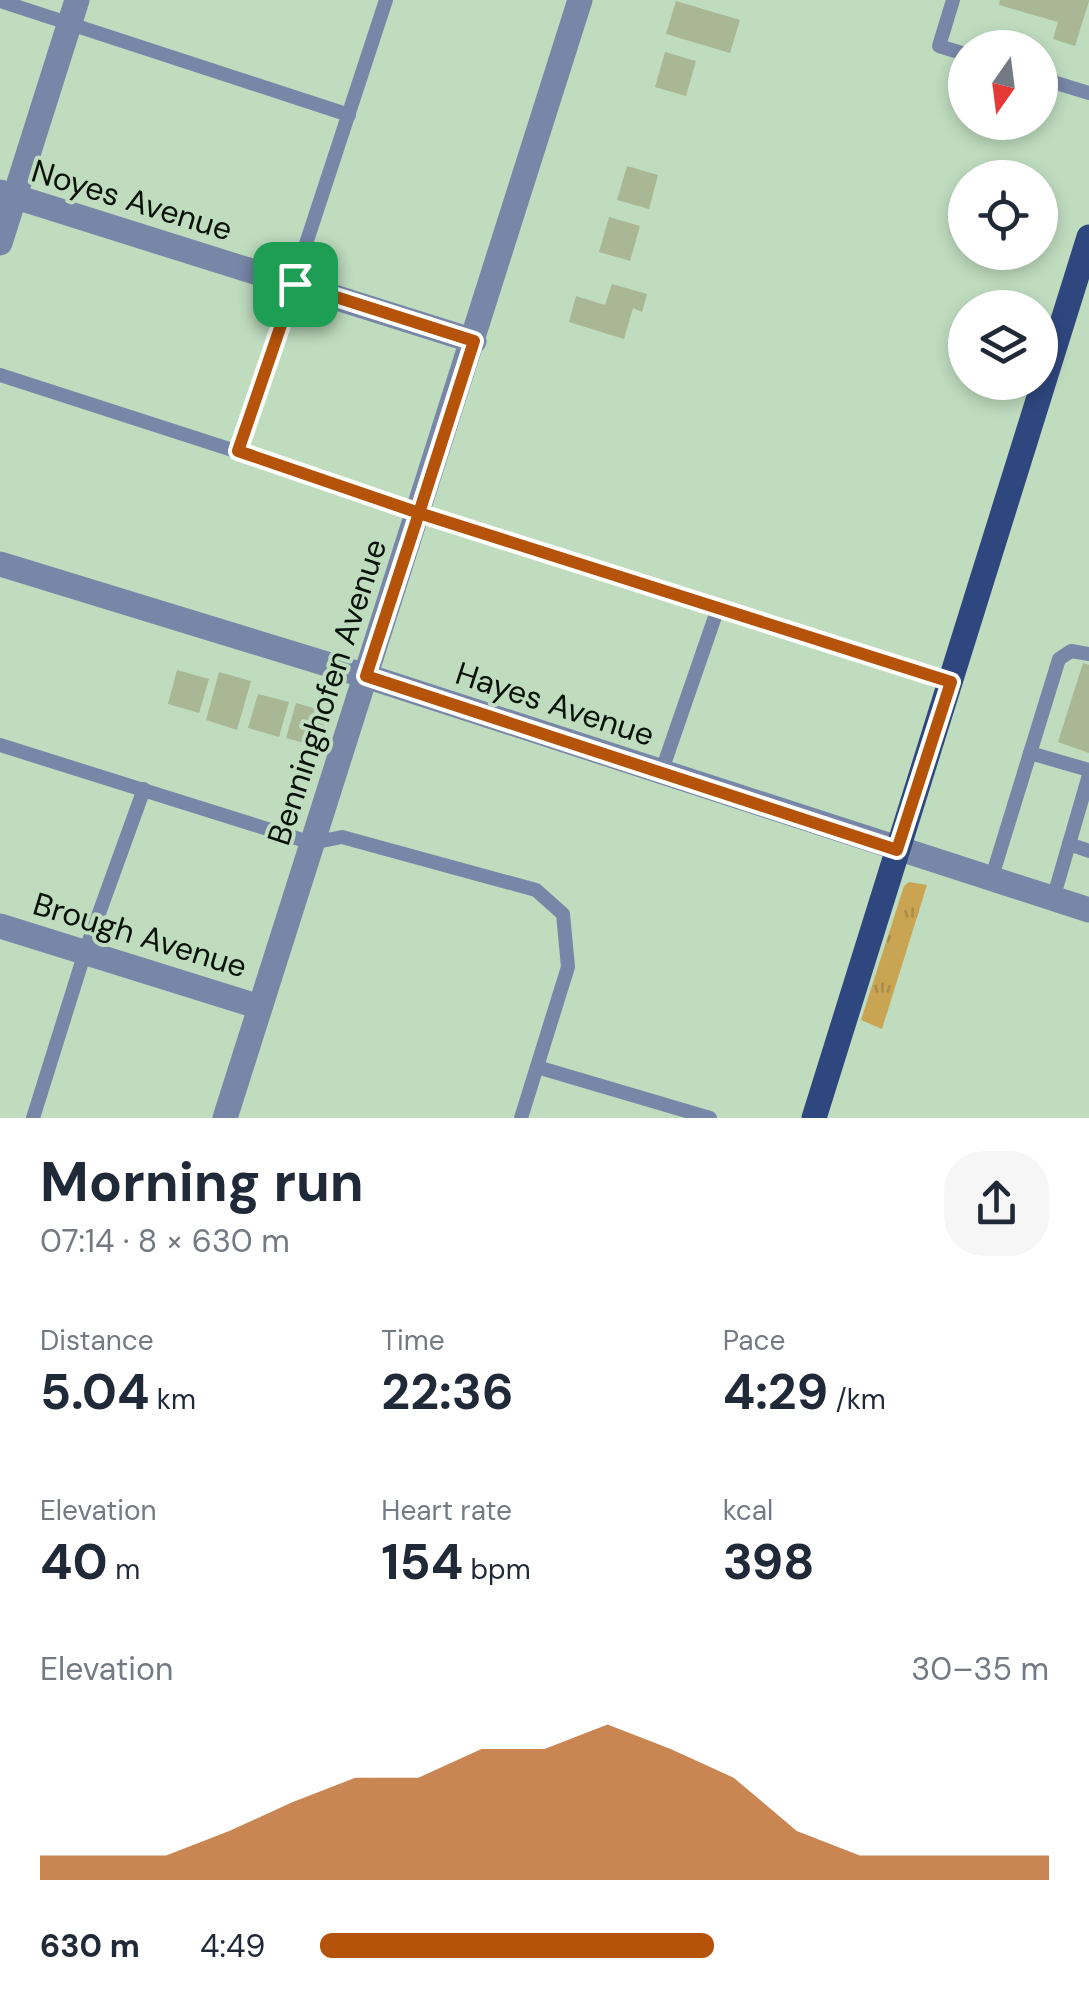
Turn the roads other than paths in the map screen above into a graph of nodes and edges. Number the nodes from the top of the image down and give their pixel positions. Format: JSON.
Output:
{"nodes":[{"id":1,"x":386,"y":0,"type":"edge"},
{"id":2,"x":580,"y":0,"type":"edge"},
{"id":3,"x":953,"y":0,"type":"edge"},
{"id":4,"x":0,"y":1,"type":"edge"},
{"id":5,"x":73,"y":11,"type":"edge"},
{"id":6,"x":948,"y":49,"type":"edge"},
{"id":7,"x":1058,"y":84,"type":"edge"},
{"id":8,"x":1089,"y":93,"type":"edge"},
{"id":9,"x":349,"y":116,"type":"junction"},
{"id":10,"x":7,"y":194,"type":"edge"},
{"id":11,"x":1089,"y":237,"type":"edge"},
{"id":12,"x":0,"y":243,"type":"edge"},
{"id":13,"x":295,"y":284,"type":"junction"},
{"id":14,"x":474,"y":341,"type":"junction"},
{"id":15,"x":0,"y":375,"type":"edge"},
{"id":16,"x":238,"y":451,"type":"junction"},
{"id":17,"x":419,"y":513,"type":"junction"},
{"id":18,"x":0,"y":564,"type":"edge"},
{"id":19,"x":718,"y":608,"type":"junction"},
{"id":20,"x":1089,"y":654,"type":"edge"},
{"id":21,"x":366,"y":676,"type":"junction"},
{"id":22,"x":951,"y":682,"type":"junction"},
{"id":23,"x":0,"y":744,"type":"edge"},
{"id":24,"x":1030,"y":753,"type":"junction"},
{"id":25,"x":1089,"y":772,"type":"edge"},
{"id":26,"x":661,"y":773,"type":"junction"},
{"id":27,"x":144,"y":790,"type":"junction"},
{"id":28,"x":312,"y":843,"type":"junction"},
{"id":29,"x":1069,"y":844,"type":"junction"},
{"id":30,"x":897,"y":850,"type":"junction"},
{"id":31,"x":1089,"y":851,"type":"edge"},
{"id":32,"x":991,"y":880,"type":"junction"},
{"id":33,"x":1054,"y":899,"type":"junction"},
{"id":34,"x":1089,"y":910,"type":"edge"},
{"id":35,"x":0,"y":926,"type":"edge"},
{"id":36,"x":85,"y":952,"type":"junction"},
{"id":37,"x":260,"y":1007,"type":"junction"},
{"id":38,"x":537,"y":1068,"type":"junction"},
{"id":39,"x":33,"y":1118,"type":"edge"},
{"id":40,"x":226,"y":1118,"type":"edge"},
{"id":41,"x":521,"y":1118,"type":"edge"},
{"id":42,"x":710,"y":1118,"type":"edge"},
{"id":43,"x":814,"y":1118,"type":"edge"}],
"edges":[{"from":1,"to":9,"type":"lane"},
{"from":2,"to":14,"type":"street","name":"Benninghofen Avenue"},
{"from":3,"to":6,"type":"lane"},
{"from":4,"to":5,"type":"lane"},
{"from":5,"to":9,"type":"lane"},
{"from":5,"to":10,"type":"street"},
{"from":7,"to":8,"type":"lane"},
{"from":9,"to":13,"type":"lane"},
{"from":10,"to":12,"type":"street"},
{"from":10,"to":13,"type":"street","name":"Noyes Avenue"},
{"from":11,"to":22,"type":"main road"},
{"from":13,"to":14,"type":"street","name":"Noyes Avenue"},
{"from":13,"to":16,"type":"lane"},
{"from":14,"to":17,"type":"street","name":"Benninghofen Avenue"},
{"from":15,"to":16,"type":"lane"},
{"from":16,"to":17,"type":"lane"},
{"from":17,"to":19,"type":"lane"},
{"from":17,"to":21,"type":"street","name":"Benninghofen Avenue"},
{"from":18,"to":21,"type":"street","name":"Hayes Avenue"},
{"from":19,"to":22,"type":"lane"},
{"from":19,"to":26,"type":"lane"},
{"from":20,"to":24,"type":"lane"},
{"from":21,"to":26,"type":"street","name":"Hayes Avenue"},
{"from":21,"to":28,"type":"street","name":"Benninghofen Avenue"},
{"from":22,"to":30,"type":"main road"},
{"from":23,"to":27,"type":"lane"},
{"from":24,"to":25,"type":"lane"},
{"from":24,"to":32,"type":"lane"},
{"from":25,"to":29,"type":"lane"},
{"from":26,"to":30,"type":"street","name":"Hayes Avenue"},
{"from":27,"to":28,"type":"lane"},
{"from":27,"to":36,"type":"lane"},
{"from":28,"to":37,"type":"street","name":"Benninghofen Avenue"},
{"from":28,"to":38,"type":"lane"},
{"from":29,"to":31,"type":"lane"},
{"from":29,"to":33,"type":"lane"},
{"from":30,"to":32,"type":"street","name":"Hayes Avenue"},
{"from":30,"to":43,"type":"main road"},
{"from":32,"to":33,"type":"street","name":"Hayes Avenue"},
{"from":33,"to":34,"type":"street","name":"Hayes Avenue"},
{"from":35,"to":36,"type":"street","name":"Brough Avenue"},
{"from":36,"to":37,"type":"street","name":"Brough Avenue"},
{"from":36,"to":39,"type":"lane"},
{"from":37,"to":40,"type":"street","name":"Benninghofen Avenue"},
{"from":38,"to":41,"type":"lane"},
{"from":38,"to":42,"type":"lane"}]}
